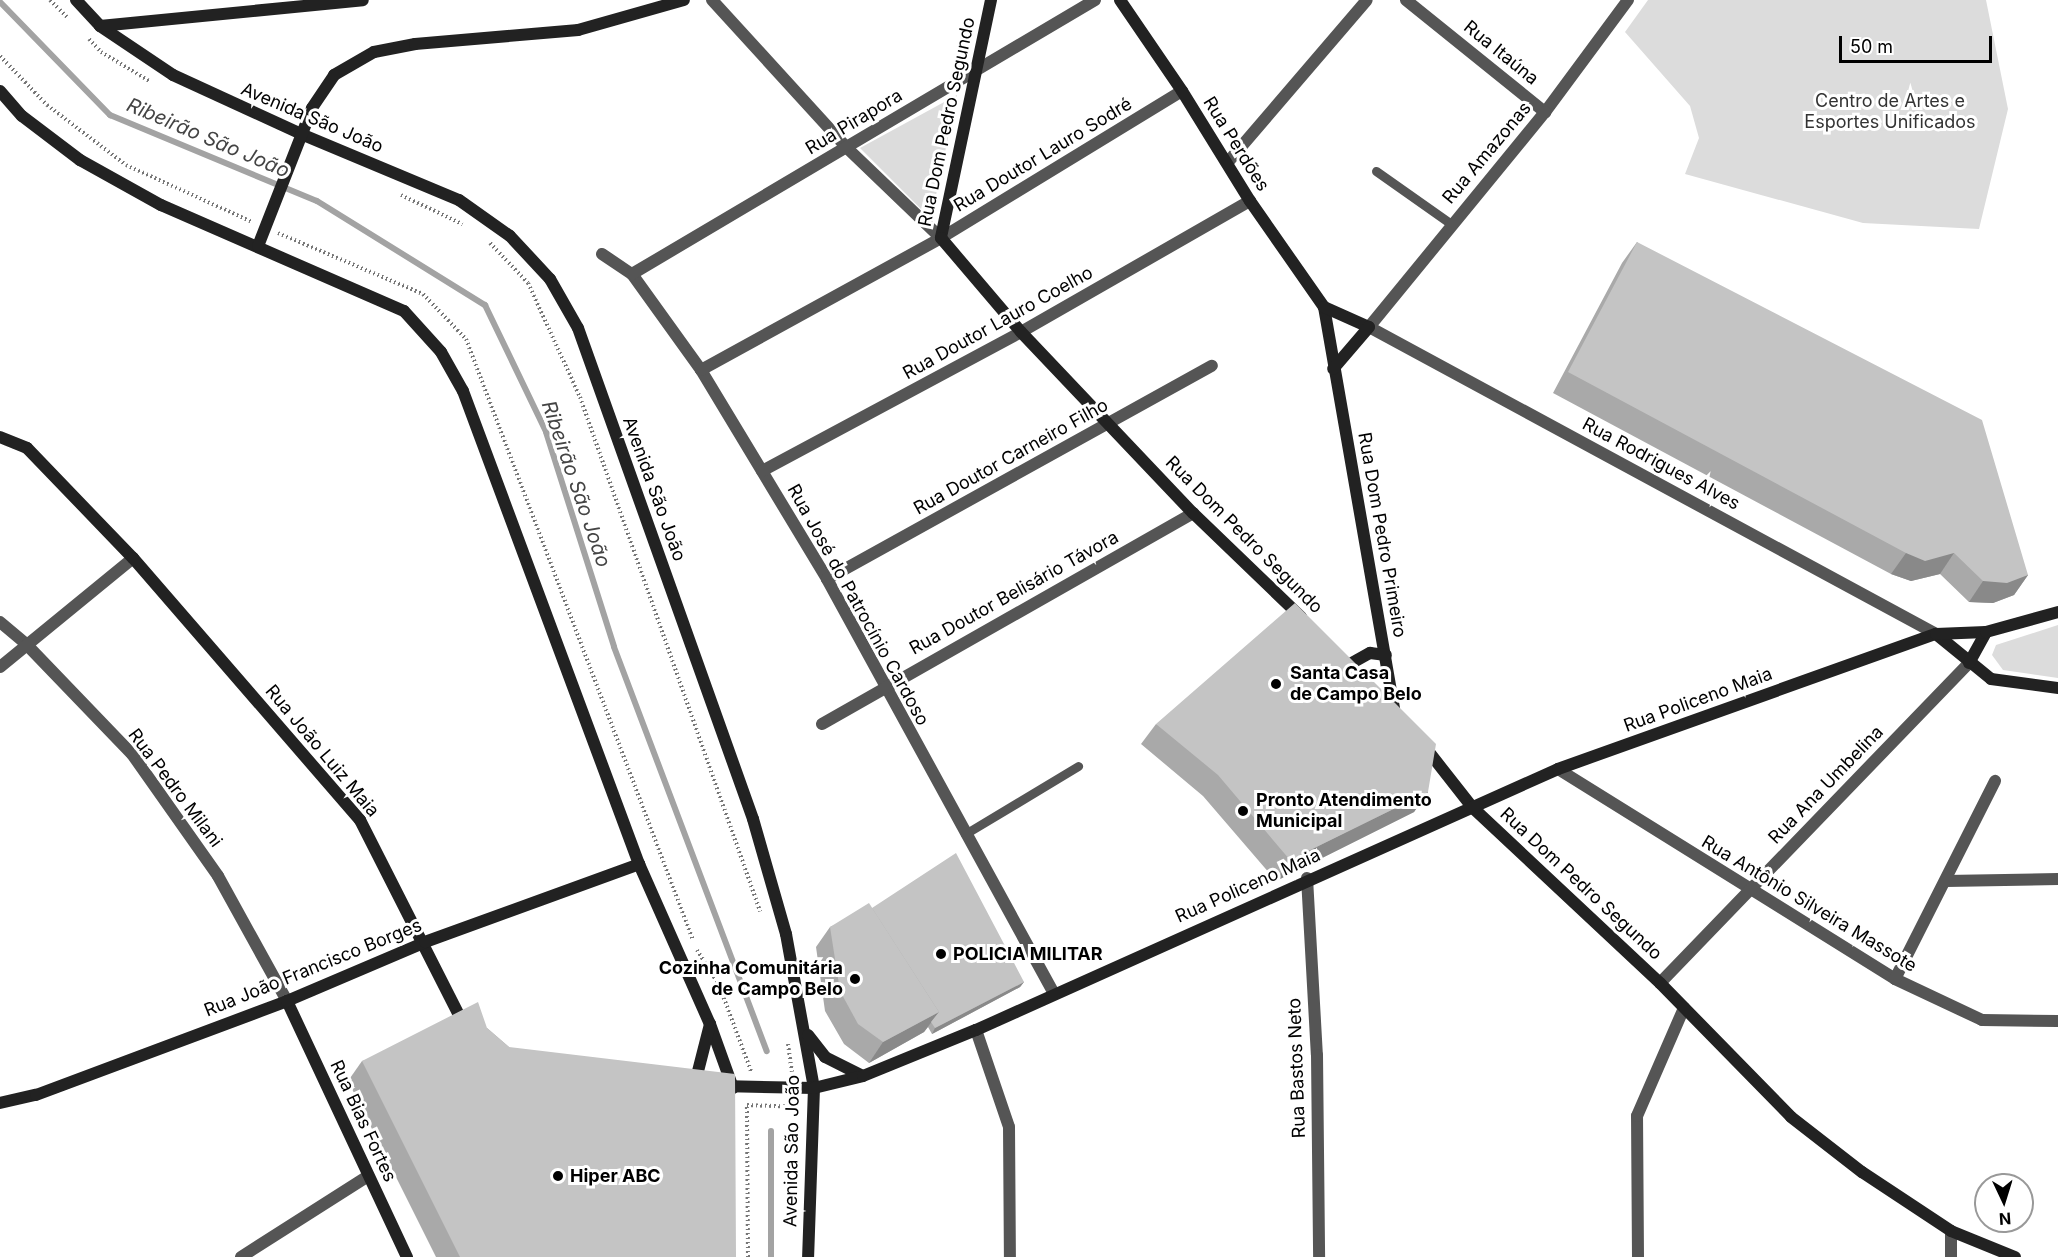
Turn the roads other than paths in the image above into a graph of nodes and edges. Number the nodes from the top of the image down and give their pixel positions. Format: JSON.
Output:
{"nodes":[{"id":1,"x":76,"y":0,"type":"edge"},
{"id":2,"x":363,"y":0,"type":"edge"},
{"id":3,"x":684,"y":0,"type":"edge"},
{"id":4,"x":712,"y":0,"type":"edge"},
{"id":5,"x":991,"y":0,"type":"edge"},
{"id":6,"x":1095,"y":0,"type":"edge"},
{"id":7,"x":1119,"y":0,"type":"edge"},
{"id":8,"x":1367,"y":0,"type":"edge"},
{"id":9,"x":1406,"y":0,"type":"edge"},
{"id":10,"x":1628,"y":0,"type":"edge"},
{"id":11,"x":100,"y":26,"type":"junction"},
{"id":12,"x":978,"y":69,"type":"junction"},
{"id":13,"x":1182,"y":91,"type":"junction"},
{"id":14,"x":0,"y":92,"type":"edge"},
{"id":15,"x":1545,"y":112,"type":"junction"},
{"id":16,"x":301,"y":134,"type":"junction"},
{"id":17,"x":846,"y":147,"type":"junction"},
{"id":18,"x":1228,"y":162,"type":"junction"},
{"id":19,"x":1376,"y":171,"type":"dead end"},
{"id":20,"x":1250,"y":201,"type":"junction"},
{"id":21,"x":1451,"y":224,"type":"junction"},
{"id":22,"x":941,"y":238,"type":"junction"},
{"id":23,"x":258,"y":246,"type":"junction"},
{"id":24,"x":602,"y":254,"type":"dead end"},
{"id":25,"x":632,"y":274,"type":"junction"},
{"id":26,"x":1324,"y":307,"type":"junction"},
{"id":27,"x":1369,"y":327,"type":"junction"},
{"id":28,"x":1021,"y":333,"type":"junction"},
{"id":29,"x":1212,"y":366,"type":"dead end"},
{"id":30,"x":1333,"y":369,"type":"junction"},
{"id":31,"x":701,"y":370,"type":"junction"},
{"id":32,"x":1111,"y":424,"type":"junction"},
{"id":33,"x":0,"y":437,"type":"edge"},
{"id":34,"x":762,"y":471,"type":"junction"},
{"id":35,"x":1193,"y":513,"type":"junction"},
{"id":36,"x":133,"y":558,"type":"junction"},
{"id":37,"x":827,"y":579,"type":"junction"},
{"id":38,"x":2058,"y":612,"type":"edge"},
{"id":39,"x":0,"y":622,"type":"edge"},
{"id":40,"x":1309,"y":625,"type":"edge"},
{"id":41,"x":1986,"y":632,"type":"junction"},
{"id":42,"x":1936,"y":634,"type":"junction"},
{"id":43,"x":27,"y":645,"type":"junction"},
{"id":44,"x":1386,"y":656,"type":"junction"},
{"id":45,"x":1969,"y":663,"type":"junction"},
{"id":46,"x":1349,"y":664,"type":"edge"},
{"id":47,"x":0,"y":667,"type":"edge"},
{"id":48,"x":884,"y":686,"type":"junction"},
{"id":49,"x":2058,"y":688,"type":"edge"},
{"id":50,"x":1380,"y":693,"type":"edge"},
{"id":51,"x":822,"y":724,"type":"dead end"},
{"id":52,"x":1419,"y":739,"type":"edge"},
{"id":53,"x":1078,"y":766,"type":"dead end"},
{"id":54,"x":1558,"y":769,"type":"junction"},
{"id":55,"x":1995,"y":781,"type":"dead end"},
{"id":56,"x":1472,"y":807,"type":"junction"},
{"id":57,"x":965,"y":834,"type":"junction"},
{"id":58,"x":639,"y":864,"type":"junction"},
{"id":59,"x":1307,"y":878,"type":"junction"},
{"id":60,"x":2058,"y":879,"type":"edge"},
{"id":61,"x":1946,"y":881,"type":"junction"},
{"id":62,"x":1749,"y":890,"type":"junction"},
{"id":63,"x":425,"y":942,"type":"junction"},
{"id":64,"x":1895,"y":979,"type":"junction"},
{"id":65,"x":1659,"y":983,"type":"junction"},
{"id":66,"x":1054,"y":994,"type":"junction"},
{"id":67,"x":287,"y":1001,"type":"junction"},
{"id":68,"x":1684,"y":1008,"type":"junction"},
{"id":69,"x":2058,"y":1021,"type":"edge"},
{"id":70,"x":710,"y":1024,"type":"junction"},
{"id":71,"x":976,"y":1030,"type":"junction"},
{"id":72,"x":806,"y":1033,"type":"junction"},
{"id":73,"x":474,"y":1044,"type":"edge"},
{"id":74,"x":863,"y":1076,"type":"junction"},
{"id":75,"x":814,"y":1088,"type":"junction"},
{"id":76,"x":733,"y":1093,"type":"junction"},
{"id":77,"x":0,"y":1103,"type":"edge"},
{"id":78,"x":368,"y":1176,"type":"junction"},
{"id":79,"x":1951,"y":1230,"type":"junction"},
{"id":80,"x":242,"y":1257,"type":"edge"},
{"id":81,"x":407,"y":1257,"type":"edge"},
{"id":82,"x":808,"y":1257,"type":"edge"},
{"id":83,"x":1010,"y":1257,"type":"edge"},
{"id":84,"x":1319,"y":1257,"type":"edge"},
{"id":85,"x":1638,"y":1257,"type":"edge"},
{"id":86,"x":1951,"y":1257,"type":"edge"},
{"id":87,"x":2014,"y":1257,"type":"edge"}],
"edges":[{"from":1,"to":11,"type":"street","name":"Avenida São João"},
{"from":2,"to":11,"type":"street"},
{"from":3,"to":16,"type":"street"},
{"from":4,"to":17,"type":"street"},
{"from":5,"to":12,"type":"street","name":"Rua Dom Pedro Segundo"},
{"from":6,"to":12,"type":"street","name":"Rua Pirapora"},
{"from":7,"to":13,"type":"street","name":"Rua Perdões"},
{"from":8,"to":18,"type":"street"},
{"from":9,"to":15,"type":"street","name":"Rua Itaúna"},
{"from":10,"to":15,"type":"street","name":"Rua Amazonas"},
{"from":11,"to":16,"type":"street","name":"Avenida São João"},
{"from":12,"to":17,"type":"street","name":"Rua Pirapora"},
{"from":12,"to":22,"type":"street","name":"Rua Dom Pedro Segundo"},
{"from":13,"to":18,"type":"street","name":"Rua Perdões"},
{"from":13,"to":22,"type":"street","name":"Rua Doutor Lauro Sodré"},
{"from":14,"to":23,"type":"street"},
{"from":15,"to":21,"type":"street","name":"Rua Amazonas"},
{"from":16,"to":23,"type":"street"},
{"from":16,"to":72,"type":"street","name":"Avenida São João"},
{"from":17,"to":22,"type":"street"},
{"from":17,"to":25,"type":"street","name":"Rua Pirapora"},
{"from":18,"to":20,"type":"street","name":"Rua Perdões"},
{"from":19,"to":21,"type":"lane"},
{"from":20,"to":26,"type":"street","name":"Rua Perdões"},
{"from":20,"to":28,"type":"street","name":"Rua Doutor Lauro Coelho"},
{"from":21,"to":27,"type":"street","name":"Rua Amazonas"},
{"from":22,"to":28,"type":"street","name":"Rua Dom Pedro Segundo"},
{"from":22,"to":31,"type":"street","name":"Rua Doutor Lauro Sodré"},
{"from":23,"to":58,"type":"street"},
{"from":24,"to":25,"type":"street","name":"Rua José do Patrocínio Cardoso"},
{"from":25,"to":31,"type":"street","name":"Rua José do Patrocínio Cardoso"},
{"from":26,"to":27,"type":"street"},
{"from":26,"to":30,"type":"street","name":"Rua Dom Pedro Primeiro"},
{"from":27,"to":30,"type":"street"},
{"from":27,"to":42,"type":"street","name":"Rua Rodrigues Alves"},
{"from":28,"to":32,"type":"street","name":"Rua Dom Pedro Segundo"},
{"from":28,"to":34,"type":"street","name":"Rua Doutor Lauro Coelho"},
{"from":29,"to":32,"type":"street","name":"Rua Doutor Carneiro Filho"},
{"from":30,"to":44,"type":"street","name":"Rua Dom Pedro Primeiro"},
{"from":31,"to":34,"type":"street","name":"Rua José do Patrocínio Cardoso"},
{"from":32,"to":35,"type":"street","name":"Rua Dom Pedro Segundo"},
{"from":32,"to":37,"type":"street","name":"Rua Doutor Carneiro Filho"},
{"from":33,"to":36,"type":"street","name":"Rua João Luiz Maia"},
{"from":34,"to":37,"type":"street","name":"Rua José do Patrocínio Cardoso"},
{"from":35,"to":40,"type":"street","name":"Rua Dom Pedro Segundo"},
{"from":35,"to":48,"type":"street","name":"Rua Doutor Belisário Távora"},
{"from":36,"to":43,"type":"street"},
{"from":36,"to":63,"type":"street","name":"Rua João Luiz Maia"},
{"from":37,"to":48,"type":"street","name":"Rua José do Patrocínio Cardoso"},
{"from":38,"to":41,"type":"street","name":"Rua Policeno Maia"},
{"from":39,"to":43,"type":"street","name":"Rua Pedro Milani"},
{"from":41,"to":42,"type":"street","name":"Rua Policeno Maia"},
{"from":41,"to":45,"type":"street"},
{"from":42,"to":45,"type":"street"},
{"from":42,"to":54,"type":"street","name":"Rua Policeno Maia"},
{"from":43,"to":47,"type":"street"},
{"from":43,"to":67,"type":"street","name":"Rua Pedro Milani"},
{"from":44,"to":46,"type":"street"},
{"from":44,"to":50,"type":"street","name":"Rua Dom Pedro Primeiro"},
{"from":45,"to":49,"type":"street"},
{"from":45,"to":62,"type":"street","name":"Rua Ana Umbelina"},
{"from":48,"to":51,"type":"street","name":"Rua Doutor Belisário Távora"},
{"from":48,"to":57,"type":"street","name":"Rua José do Patrocínio Cardoso"},
{"from":52,"to":56,"type":"street","name":"Rua Dom Pedro Segundo"},
{"from":53,"to":57,"type":"lane"},
{"from":54,"to":56,"type":"street","name":"Rua Policeno Maia"},
{"from":54,"to":62,"type":"street","name":"Rua Antônio Silveira Massote"},
{"from":55,"to":61,"type":"street"},
{"from":56,"to":59,"type":"street","name":"Rua Policeno Maia"},
{"from":56,"to":65,"type":"street","name":"Rua Dom Pedro Segundo"},
{"from":57,"to":66,"type":"street","name":"Rua José do Patrocínio Cardoso"},
{"from":58,"to":63,"type":"street","name":"Rua João Francisco Borges"},
{"from":58,"to":70,"type":"street"},
{"from":59,"to":66,"type":"street","name":"Rua Policeno Maia"},
{"from":59,"to":84,"type":"street","name":"Rua Bastos Neto"},
{"from":60,"to":61,"type":"street"},
{"from":61,"to":64,"type":"street"},
{"from":62,"to":64,"type":"street","name":"Rua Antônio Silveira Massote"},
{"from":62,"to":65,"type":"street","name":"Rua Ana Umbelina"},
{"from":63,"to":67,"type":"street","name":"Rua João Francisco Borges"},
{"from":63,"to":73,"type":"street","name":"Rua João Luiz Maia"},
{"from":64,"to":69,"type":"street","name":"Rua Antônio Silveira Massote"},
{"from":65,"to":68,"type":"street","name":"Rua Dom Pedro Segundo"},
{"from":66,"to":71,"type":"street","name":"Rua Policeno Maia"},
{"from":67,"to":77,"type":"street","name":"Rua João Francisco Borges"},
{"from":67,"to":78,"type":"street","name":"Rua Bias Fortes"},
{"from":68,"to":79,"type":"street","name":"Rua Dom Pedro Segundo"},
{"from":68,"to":85,"type":"street"},
{"from":70,"to":76,"type":"street"},
{"from":70,"to":76,"type":"street"},
{"from":71,"to":74,"type":"street","name":"Rua Policeno Maia"},
{"from":71,"to":83,"type":"street"},
{"from":72,"to":74,"type":"street"},
{"from":72,"to":75,"type":"street","name":"Avenida São João"},
{"from":74,"to":75,"type":"street","name":"Rua Policeno Maia"},
{"from":75,"to":76,"type":"street","name":"Rua Policeno Maia"},
{"from":75,"to":82,"type":"street","name":"Avenida São João"},
{"from":78,"to":80,"type":"street"},
{"from":78,"to":81,"type":"street","name":"Rua Bias Fortes"},
{"from":79,"to":86,"type":"street"},
{"from":79,"to":87,"type":"street","name":"Rua Dom Pedro Segundo"}]}
